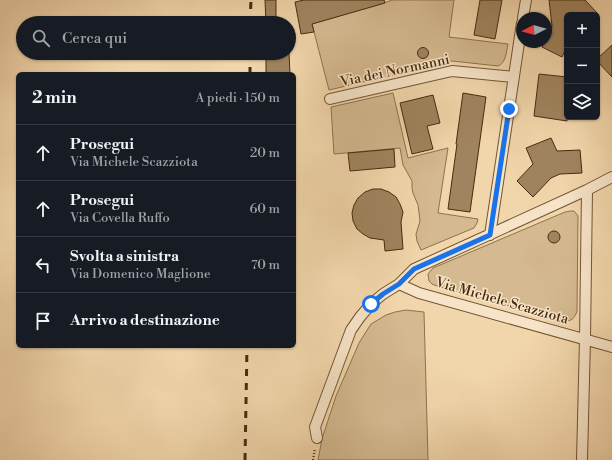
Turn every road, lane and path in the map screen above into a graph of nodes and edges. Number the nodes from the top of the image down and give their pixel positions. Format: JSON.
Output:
{"nodes":[{"id":1,"x":526,"y":0,"type":"edge"},
{"id":2,"x":524,"y":12,"type":"edge"},
{"id":3,"x":518,"y":48,"type":"edge"},
{"id":4,"x":514,"y":78,"type":"junction"},
{"id":5,"x":330,"y":99,"type":"dead end"},
{"id":6,"x":612,"y":178,"type":"edge"},
{"id":7,"x":587,"y":190,"type":"junction"},
{"id":8,"x":490,"y":235,"type":"junction"},
{"id":9,"x":399,"y":284,"type":"junction"},
{"id":10,"x":585,"y":339,"type":"junction"},
{"id":11,"x":612,"y":346,"type":"edge"},
{"id":12,"x":317,"y":438,"type":"dead end"},
{"id":13,"x":582,"y":460,"type":"edge"}],
"edges":[{"from":1,"to":2,"type":"street"},
{"from":3,"to":4,"type":"street"},
{"from":4,"to":5,"type":"street","name":"Via dei Normanni"},
{"from":4,"to":8,"type":"street"},
{"from":6,"to":7,"type":"street"},
{"from":7,"to":8,"type":"street"},
{"from":7,"to":10,"type":"street"},
{"from":8,"to":9,"type":"street"},
{"from":9,"to":10,"type":"street","name":"Via Michele Scazziota"},
{"from":9,"to":12,"type":"street"},
{"from":10,"to":11,"type":"street","name":"Via Michele Scazziota"},
{"from":10,"to":13,"type":"street"}]}
